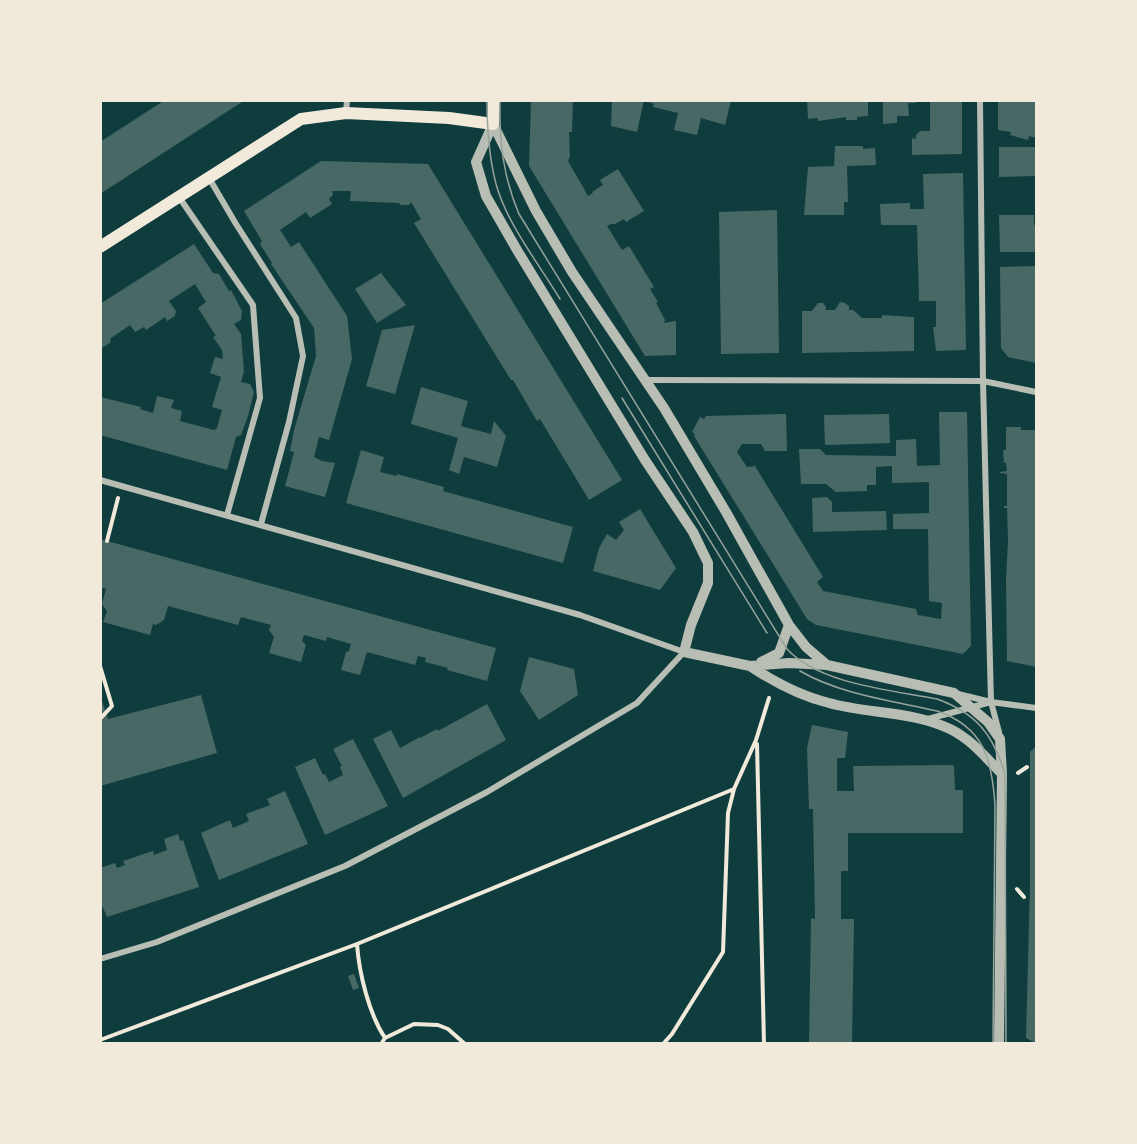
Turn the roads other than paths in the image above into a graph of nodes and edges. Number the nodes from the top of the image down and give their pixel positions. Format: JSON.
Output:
{"nodes":[{"id":1,"x":494,"y":100,"type":"edge"},
{"id":2,"x":980,"y":100,"type":"edge"},
{"id":3,"x":346,"y":107,"type":"edge"},
{"id":4,"x":493,"y":124,"type":"junction"},
{"id":5,"x":209,"y":178,"type":"junction"},
{"id":6,"x":179,"y":197,"type":"junction"},
{"id":7,"x":100,"y":247,"type":"edge"},
{"id":8,"x":645,"y":380,"type":"junction"},
{"id":9,"x":983,"y":381,"type":"junction"},
{"id":10,"x":1036,"y":392,"type":"edge"},
{"id":11,"x":100,"y":480,"type":"edge"},
{"id":12,"x":227,"y":515,"type":"junction"},
{"id":13,"x":261,"y":524,"type":"junction"},
{"id":14,"x":789,"y":625,"type":"junction"},
{"id":15,"x":684,"y":652,"type":"junction"},
{"id":16,"x":827,"y":665,"type":"junction"},
{"id":17,"x":750,"y":666,"type":"junction"},
{"id":18,"x":954,"y":693,"type":"junction"},
{"id":19,"x":991,"y":702,"type":"junction"},
{"id":20,"x":972,"y":707,"type":"junction"},
{"id":21,"x":1036,"y":708,"type":"edge"},
{"id":22,"x":924,"y":720,"type":"junction"},
{"id":23,"x":1000,"y":738,"type":"junction"},
{"id":24,"x":1002,"y":774,"type":"junction"},
{"id":25,"x":100,"y":959,"type":"edge"},
{"id":26,"x":999,"y":1044,"type":"edge"}],
"edges":[{"from":1,"to":4,"type":"main road"},
{"from":2,"to":9,"type":"street"},
{"from":3,"to":4,"type":"main road"},
{"from":3,"to":5,"type":"main road"},
{"from":4,"to":8,"type":"street"},
{"from":4,"to":15,"type":"street"},
{"from":5,"to":6,"type":"main road"},
{"from":5,"to":13,"type":"street"},
{"from":6,"to":7,"type":"main road"},
{"from":6,"to":12,"type":"street"},
{"from":8,"to":9,"type":"street"},
{"from":8,"to":14,"type":"street"},
{"from":9,"to":10,"type":"street"},
{"from":9,"to":19,"type":"street"},
{"from":11,"to":12,"type":"street"},
{"from":12,"to":13,"type":"street"},
{"from":13,"to":15,"type":"street"},
{"from":14,"to":16,"type":"street"},
{"from":14,"to":17,"type":"street"},
{"from":15,"to":17,"type":"street"},
{"from":15,"to":25,"type":"street"},
{"from":16,"to":17,"type":"street"},
{"from":16,"to":18,"type":"street"},
{"from":17,"to":22,"type":"street"},
{"from":18,"to":19,"type":"street"},
{"from":18,"to":20,"type":"street"},
{"from":19,"to":20,"type":"street"},
{"from":19,"to":21,"type":"street"},
{"from":19,"to":23,"type":"street"},
{"from":20,"to":22,"type":"street"},
{"from":20,"to":23,"type":"street"},
{"from":22,"to":24,"type":"street"},
{"from":23,"to":24,"type":"street"},
{"from":24,"to":26,"type":"street"}]}
